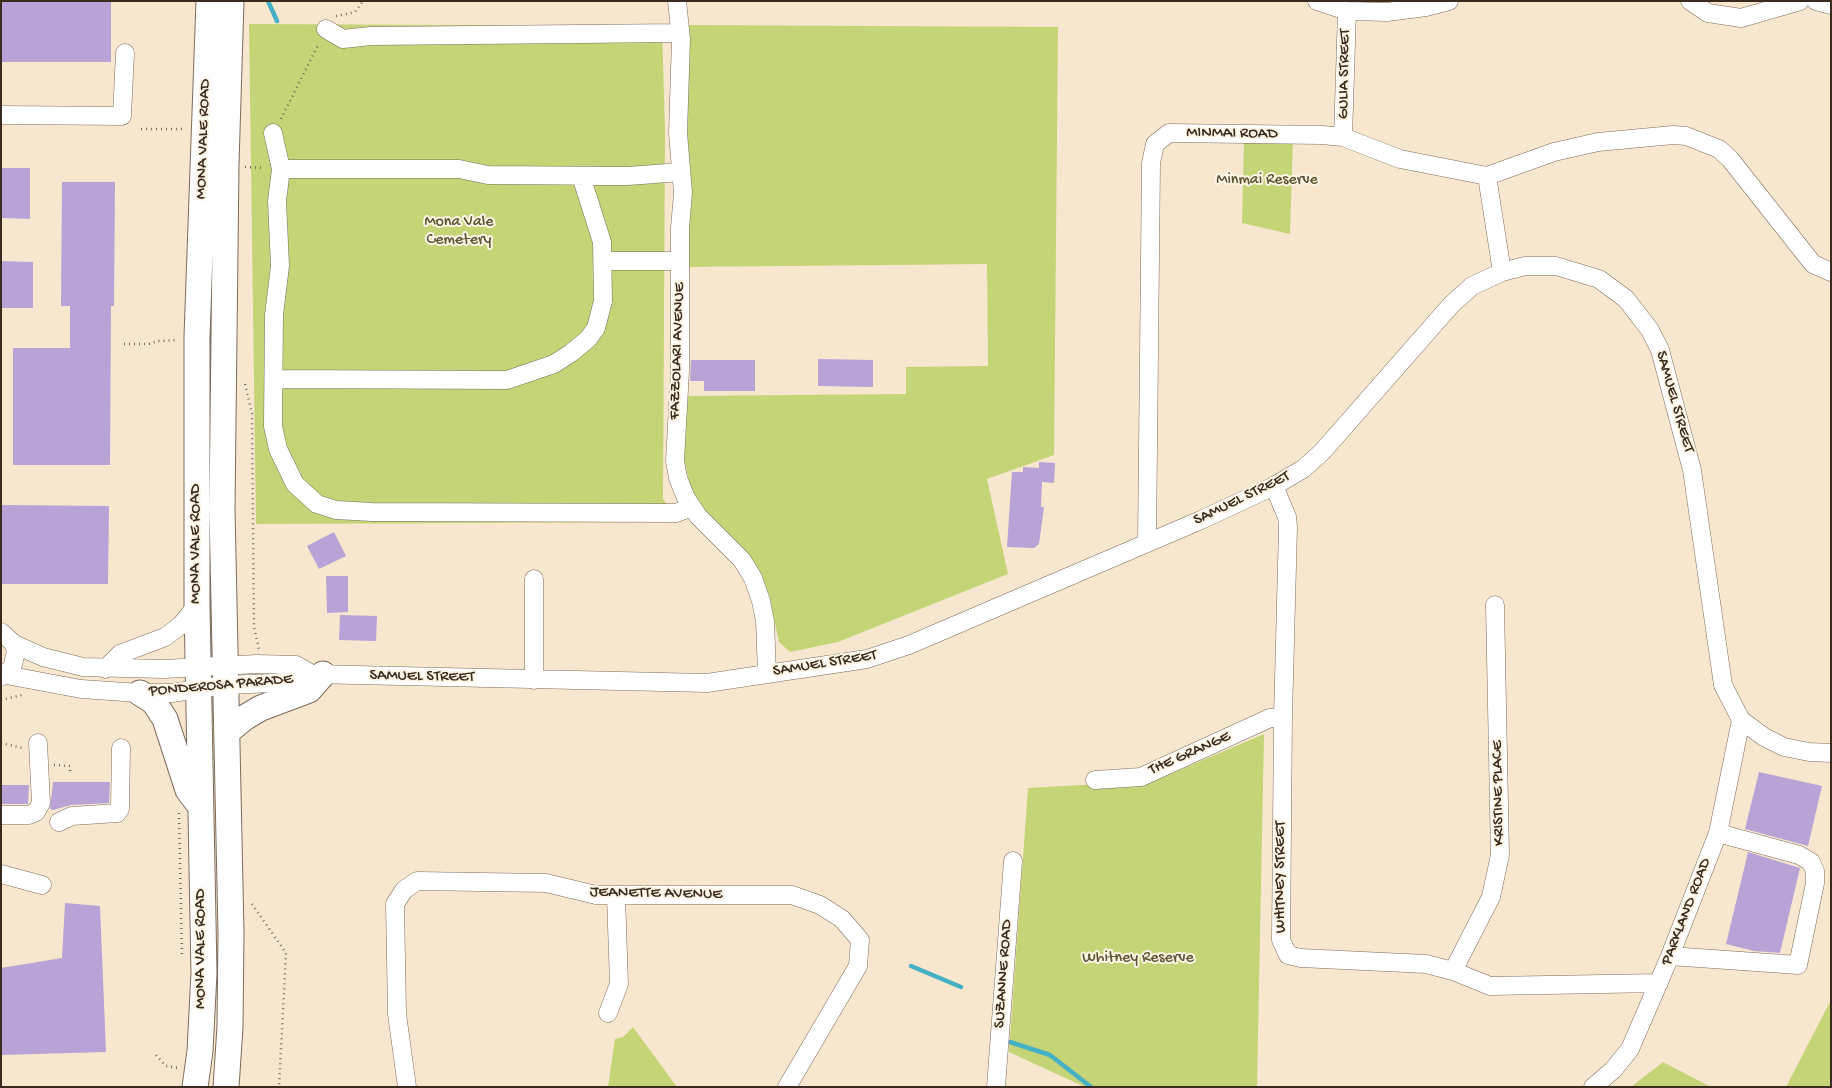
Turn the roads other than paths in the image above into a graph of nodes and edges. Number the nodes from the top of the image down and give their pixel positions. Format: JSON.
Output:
{"nodes":[{"id":1,"x":210,"y":1,"type":"edge"},
{"id":2,"x":232,"y":1,"type":"edge"},
{"id":3,"x":677,"y":1,"type":"edge"},
{"id":4,"x":1317,"y":1,"type":"edge"},
{"id":5,"x":1449,"y":1,"type":"edge"},
{"id":6,"x":1690,"y":1,"type":"edge"},
{"id":7,"x":1800,"y":1,"type":"edge"},
{"id":8,"x":1816,"y":1,"type":"edge"},
{"id":9,"x":1831,"y":5,"type":"edge"},
{"id":10,"x":1346,"y":11,"type":"junction"},
{"id":11,"x":326,"y":29,"type":"road end"},
{"id":12,"x":680,"y":33,"type":"junction"},
{"id":13,"x":125,"y":53,"type":"dead end"},
{"id":14,"x":1,"y":114,"type":"edge"},
{"id":15,"x":273,"y":134,"type":"road end"},
{"id":16,"x":1344,"y":137,"type":"junction"},
{"id":17,"x":281,"y":169,"type":"junction"},
{"id":18,"x":681,"y":172,"type":"junction"},
{"id":19,"x":581,"y":176,"type":"junction"},
{"id":20,"x":1488,"y":176,"type":"junction"},
{"id":21,"x":604,"y":260,"type":"junction"},
{"id":22,"x":680,"y":261,"type":"junction"},
{"id":23,"x":1502,"y":272,"type":"junction"},
{"id":24,"x":1831,"y":272,"type":"edge"},
{"id":25,"x":275,"y":379,"type":"junction"},
{"id":26,"x":1274,"y":486,"type":"junction"},
{"id":27,"x":692,"y":508,"type":"junction"},
{"id":28,"x":1147,"y":542,"type":"junction"},
{"id":29,"x":534,"y":579,"type":"dead end"},
{"id":30,"x":197,"y":605,"type":"junction"},
{"id":31,"x":1495,"y":605,"type":"dead end"},
{"id":32,"x":7,"y":638,"type":"edge"},
{"id":33,"x":105,"y":668,"type":"junction"},
{"id":34,"x":317,"y":674,"type":"junction"},
{"id":35,"x":767,"y":674,"type":"junction"},
{"id":36,"x":225,"y":675,"type":"junction"},
{"id":37,"x":4,"y":676,"type":"edge"},
{"id":38,"x":199,"y":678,"type":"junction"},
{"id":39,"x":534,"y":680,"type":"junction"},
{"id":40,"x":140,"y":692,"type":"junction"},
{"id":41,"x":1283,"y":717,"type":"junction"},
{"id":42,"x":1741,"y":720,"type":"junction"},
{"id":43,"x":227,"y":732,"type":"junction"},
{"id":44,"x":38,"y":743,"type":"dead end"},
{"id":45,"x":120,"y":748,"type":"dead end"},
{"id":46,"x":1831,"y":753,"type":"edge"},
{"id":47,"x":1095,"y":780,"type":"dead end"},
{"id":48,"x":190,"y":808,"type":"junction"},
{"id":49,"x":1,"y":815,"type":"edge"},
{"id":50,"x":60,"y":822,"type":"dead end"},
{"id":51,"x":1718,"y":833,"type":"junction"},
{"id":52,"x":1013,"y":860,"type":"dead end"},
{"id":53,"x":1,"y":874,"type":"edge"},
{"id":54,"x":42,"y":886,"type":"dead end"},
{"id":55,"x":616,"y":896,"type":"junction"},
{"id":56,"x":1670,"y":956,"type":"junction"},
{"id":57,"x":1453,"y":971,"type":"junction"},
{"id":58,"x":1659,"y":983,"type":"junction"},
{"id":59,"x":608,"y":1013,"type":"dead end"},
{"id":60,"x":190,"y":1078,"type":"edge"},
{"id":61,"x":226,"y":1087,"type":"edge"},
{"id":62,"x":407,"y":1087,"type":"edge"},
{"id":63,"x":787,"y":1087,"type":"edge"},
{"id":64,"x":996,"y":1087,"type":"edge"},
{"id":65,"x":1594,"y":1087,"type":"edge"}],
"edges":[{"from":1,"to":30,"type":"highway","name":"MONA VALE ROAD"},
{"from":2,"to":36,"type":"highway","name":"MONA VALE ROAD"},
{"from":3,"to":12,"type":"street","name":"FAZZOLARI AVENUE"},
{"from":4,"to":10,"type":"street"},
{"from":5,"to":10,"type":"street"},
{"from":6,"to":7,"type":"street"},
{"from":8,"to":9,"type":"street"},
{"from":10,"to":16,"type":"street","name":"GULIA STREET"},
{"from":11,"to":12,"type":"street"},
{"from":12,"to":18,"type":"street","name":"FAZZOLARI AVENUE"},
{"from":13,"to":14,"type":"street"},
{"from":15,"to":17,"type":"street"},
{"from":16,"to":20,"type":"street","name":"MINMAI ROAD"},
{"from":16,"to":28,"type":"street","name":"MINMAI ROAD"},
{"from":17,"to":19,"type":"street"},
{"from":17,"to":25,"type":"street"},
{"from":18,"to":19,"type":"street"},
{"from":18,"to":22,"type":"street","name":"FAZZOLARI AVENUE"},
{"from":19,"to":21,"type":"street"},
{"from":20,"to":23,"type":"street"},
{"from":20,"to":24,"type":"street"},
{"from":21,"to":22,"type":"street"},
{"from":21,"to":25,"type":"street"},
{"from":22,"to":27,"type":"street","name":"FAZZOLARI AVENUE"},
{"from":23,"to":26,"type":"street","name":"SAMUEL STREET"},
{"from":23,"to":42,"type":"street","name":"SAMUEL STREET"},
{"from":25,"to":27,"type":"street"},
{"from":26,"to":28,"type":"street","name":"SAMUEL STREET"},
{"from":26,"to":41,"type":"street","name":"WHITNEY STREET"},
{"from":27,"to":35,"type":"street","name":"FAZZOLARI AVENUE"},
{"from":28,"to":35,"type":"street","name":"SAMUEL STREET"},
{"from":29,"to":39,"type":"street"},
{"from":30,"to":33,"type":"street"},
{"from":30,"to":38,"type":"highway","name":"MONA VALE ROAD"},
{"from":31,"to":57,"type":"street","name":"KRISTINE PLACE"},
{"from":32,"to":33,"type":"street","name":"PONDEROSA PARADE"},
{"from":32,"to":37,"type":"street"},
{"from":33,"to":38,"type":"street","name":"PONDEROSA PARADE"},
{"from":34,"to":36,"type":"street","name":"PONDEROSA PARADE"},
{"from":34,"to":39,"type":"street","name":"SAMUEL STREET"},
{"from":34,"to":43,"type":"highway"},
{"from":35,"to":39,"type":"street","name":"SAMUEL STREET"},
{"from":36,"to":38,"type":"street","name":"PONDEROSA PARADE"},
{"from":36,"to":43,"type":"highway","name":"MONA VALE ROAD"},
{"from":37,"to":40,"type":"street","name":"PONDEROSA PARADE"},
{"from":38,"to":40,"type":"street","name":"PONDEROSA PARADE"},
{"from":38,"to":48,"type":"highway","name":"MONA VALE ROAD"},
{"from":40,"to":48,"type":"highway"},
{"from":41,"to":47,"type":"street","name":"THE GRANGE"},
{"from":41,"to":57,"type":"street","name":"WHITNEY STREET"},
{"from":42,"to":46,"type":"street","name":"SAMUEL STREET"},
{"from":42,"to":51,"type":"street","name":"PARKLAND ROAD"},
{"from":43,"to":61,"type":"highway","name":"MONA VALE ROAD"},
{"from":44,"to":49,"type":"street"},
{"from":45,"to":50,"type":"street"},
{"from":48,"to":60,"type":"highway","name":"MONA VALE ROAD"},
{"from":51,"to":56,"type":"street","name":"PARKLAND ROAD"},
{"from":51,"to":56,"type":"street"},
{"from":52,"to":64,"type":"street","name":"SUZANNE ROAD"},
{"from":53,"to":54,"type":"street"},
{"from":55,"to":59,"type":"street"},
{"from":55,"to":62,"type":"street","name":"JEANETTE AVENUE"},
{"from":55,"to":63,"type":"street","name":"JEANETTE AVENUE"},
{"from":56,"to":58,"type":"street","name":"PARKLAND ROAD"},
{"from":57,"to":58,"type":"street","name":"WHITNEY STREET"},
{"from":58,"to":65,"type":"street","name":"PARKLAND ROAD"}]}
